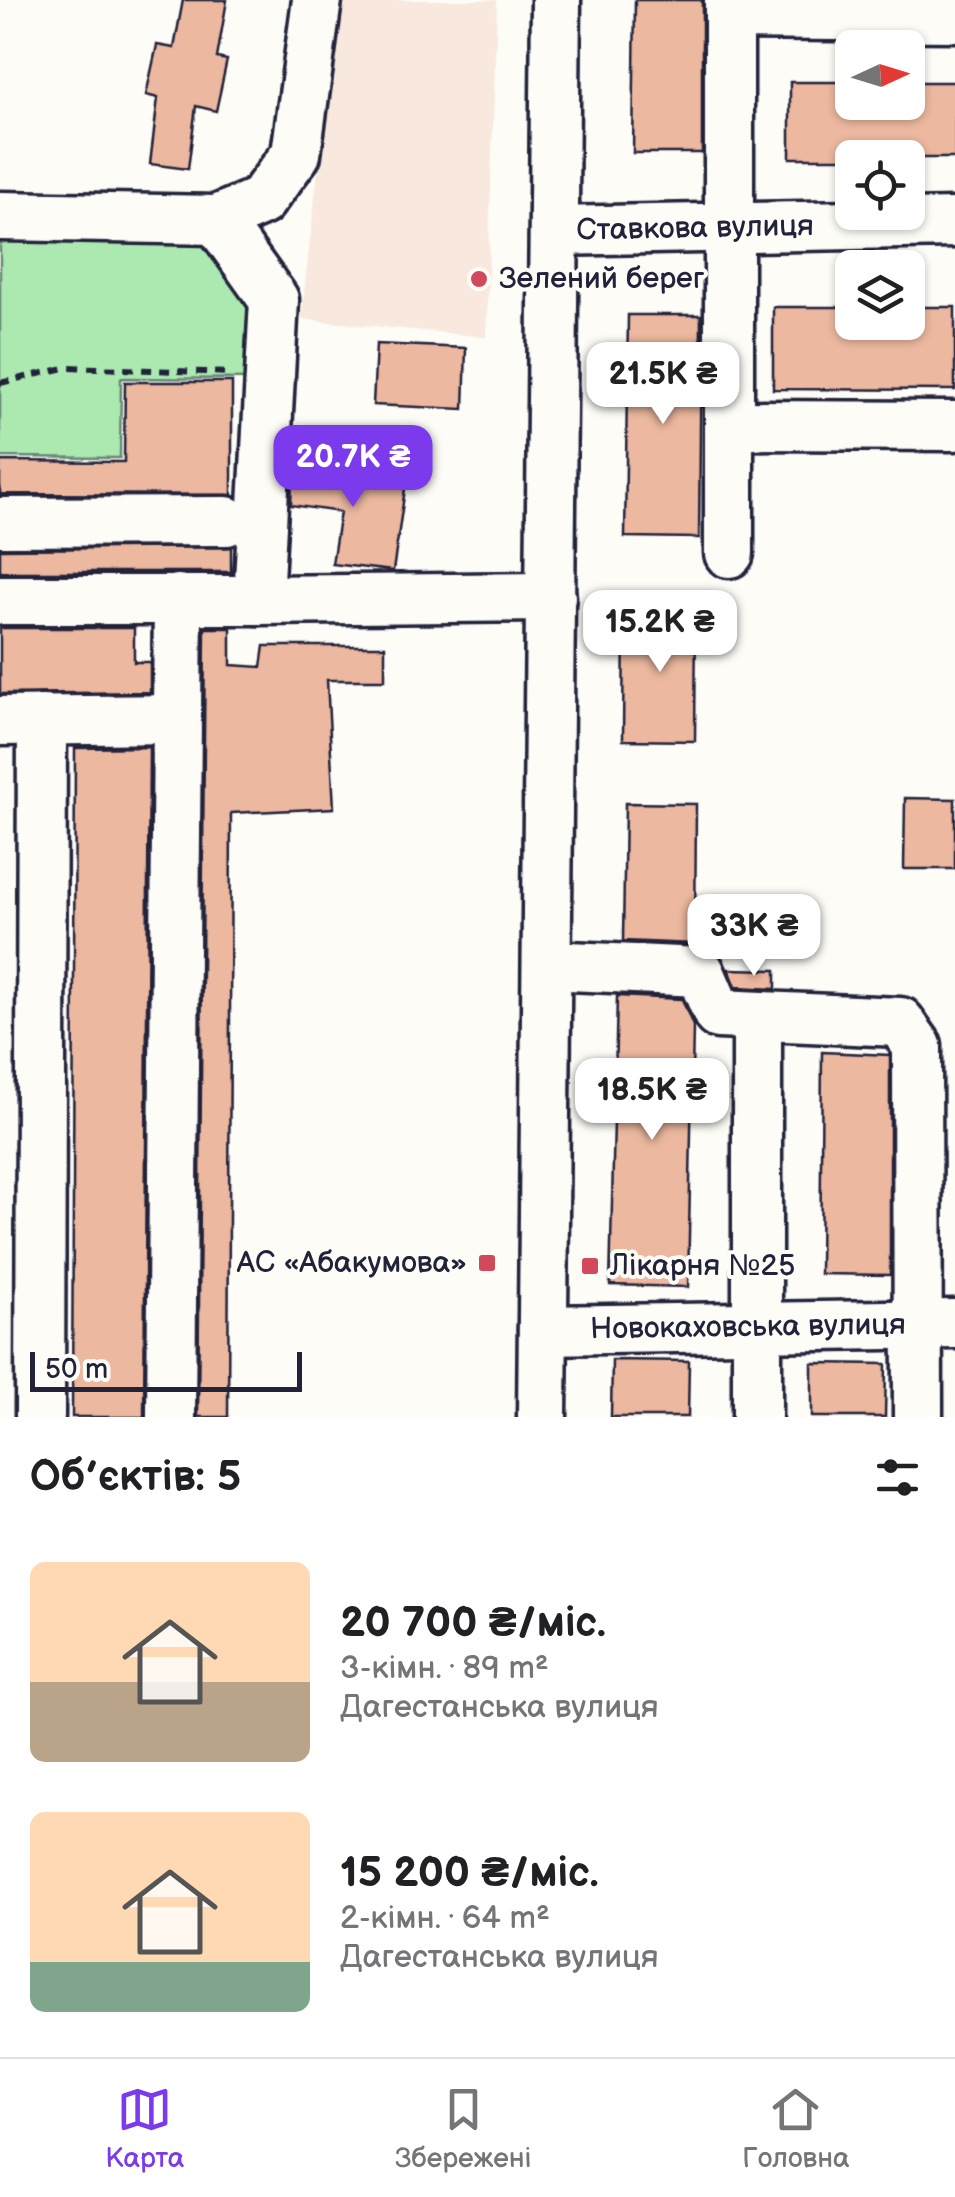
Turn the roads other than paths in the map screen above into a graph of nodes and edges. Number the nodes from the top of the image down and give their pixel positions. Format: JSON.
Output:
{"nodes":[{"id":1,"x":316,"y":0,"type":"edge"},
{"id":2,"x":556,"y":0,"type":"edge"},
{"id":3,"x":729,"y":7,"type":"edge"},
{"id":4,"x":955,"y":17,"type":"edge"},
{"id":5,"x":0,"y":216,"type":"edge"},
{"id":6,"x":217,"y":220,"type":"junction"},
{"id":7,"x":955,"y":222,"type":"edge"},
{"id":8,"x":725,"y":227,"type":"junction"},
{"id":9,"x":556,"y":231,"type":"junction"},
{"id":10,"x":730,"y":425,"type":"junction"},
{"id":11,"x":955,"y":426,"type":"edge"},
{"id":12,"x":226,"y":521,"type":"dead end"},
{"id":13,"x":0,"y":522,"type":"edge"},
{"id":14,"x":728,"y":553,"type":"dead end"},
{"id":15,"x":551,"y":597,"type":"junction"},
{"id":16,"x":178,"y":599,"type":"junction"},
{"id":17,"x":0,"y":600,"type":"edge"},
{"id":18,"x":258,"y":600,"type":"junction"},
{"id":19,"x":21,"y":720,"type":"edge"},
{"id":20,"x":176,"y":720,"type":"junction"},
{"id":21,"x":547,"y":965,"type":"junction"},
{"id":22,"x":757,"y":1016,"type":"junction"},
{"id":23,"x":936,"y":1324,"type":"edge"},
{"id":24,"x":756,"y":1327,"type":"junction"},
{"id":25,"x":542,"y":1330,"type":"junction"},
{"id":26,"x":40,"y":1417,"type":"edge"},
{"id":27,"x":171,"y":1417,"type":"edge"},
{"id":28,"x":542,"y":1417,"type":"edge"},
{"id":29,"x":756,"y":1417,"type":"edge"},
{"id":30,"x":918,"y":1417,"type":"edge"}],
"edges":[{"from":1,"to":6,"type":"street"},
{"from":2,"to":9,"type":"street"},
{"from":3,"to":4,"type":"street"},
{"from":3,"to":8,"type":"street"},
{"from":5,"to":6,"type":"street"},
{"from":6,"to":18,"type":"street"},
{"from":7,"to":8,"type":"street","name":"Ставкова вулиця"},
{"from":8,"to":9,"type":"street","name":"Ставкова вулиця"},
{"from":8,"to":10,"type":"street"},
{"from":9,"to":15,"type":"street"},
{"from":10,"to":11,"type":"street"},
{"from":10,"to":14,"type":"street"},
{"from":12,"to":13,"type":"street"},
{"from":15,"to":18,"type":"street"},
{"from":15,"to":21,"type":"street"},
{"from":16,"to":17,"type":"street"},
{"from":16,"to":18,"type":"street"},
{"from":16,"to":20,"type":"street"},
{"from":19,"to":20,"type":"street"},
{"from":19,"to":26,"type":"street"},
{"from":20,"to":27,"type":"street"},
{"from":21,"to":22,"type":"street"},
{"from":21,"to":25,"type":"street"},
{"from":22,"to":23,"type":"street"},
{"from":22,"to":24,"type":"street"},
{"from":23,"to":24,"type":"street","name":"Новокаховська вулиця"},
{"from":23,"to":30,"type":"street"},
{"from":24,"to":25,"type":"street","name":"Новокаховська вулиця"},
{"from":24,"to":29,"type":"street"},
{"from":25,"to":28,"type":"street"}]}
